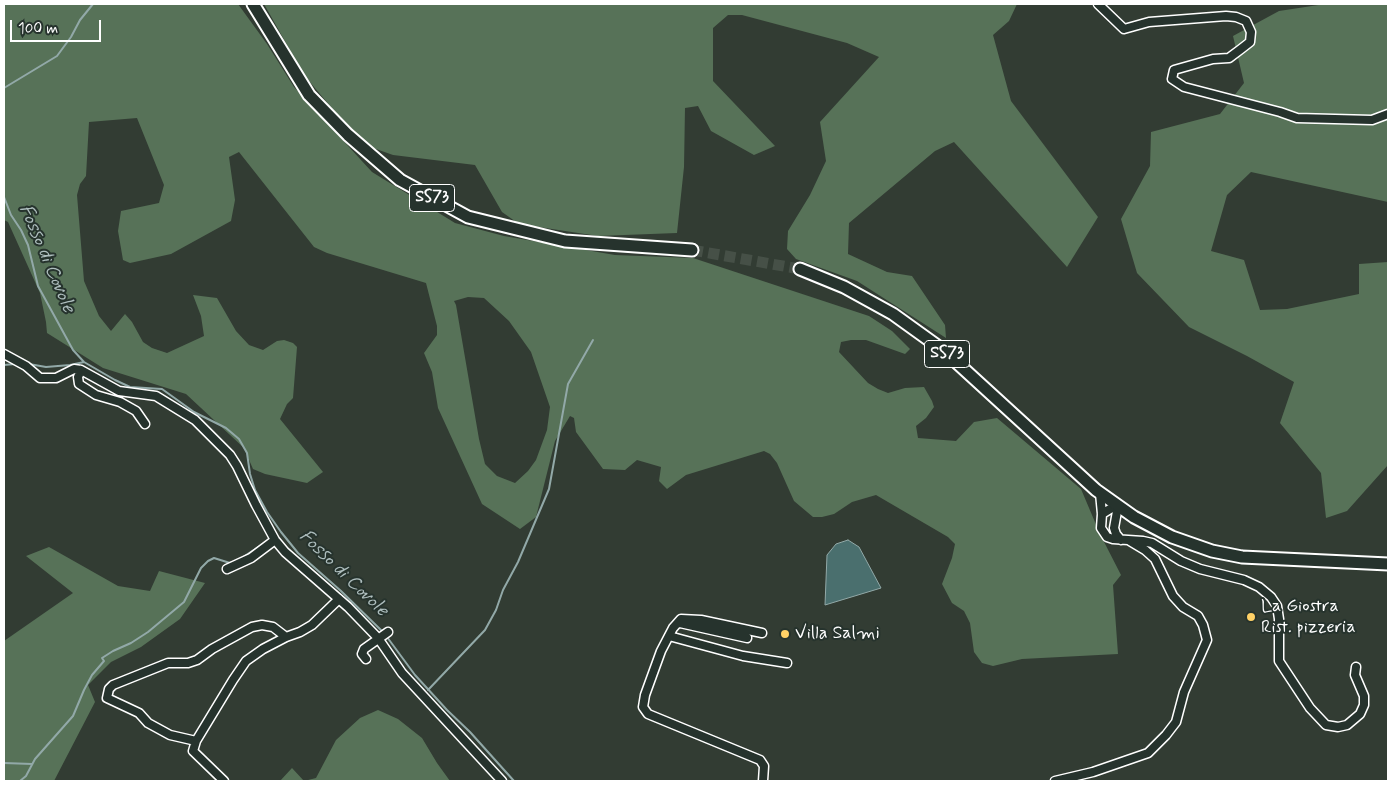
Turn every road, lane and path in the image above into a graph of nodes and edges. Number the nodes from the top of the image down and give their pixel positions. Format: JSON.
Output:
{"nodes":[{"id":1,"x":253,"y":4,"type":"edge"},
{"id":2,"x":1098,"y":4,"type":"edge"},
{"id":3,"x":1388,"y":114,"type":"edge"},
{"id":4,"x":692,"y":250,"type":"tunnel mouth"},
{"id":5,"x":800,"y":269,"type":"tunnel mouth"},
{"id":6,"x":4,"y":354,"type":"edge"},
{"id":7,"x":81,"y":370,"type":"junction"},
{"id":8,"x":145,"y":424,"type":"dead end"},
{"id":9,"x":1100,"y":492,"type":"junction"},
{"id":10,"x":1118,"y":506,"type":"junction"},
{"id":11,"x":1102,"y":514,"type":"junction"},
{"id":12,"x":1134,"y":517,"type":"junction"},
{"id":13,"x":1116,"y":521,"type":"junction"},
{"id":14,"x":275,"y":540,"type":"junction"},
{"id":15,"x":1121,"y":540,"type":"junction"},
{"id":16,"x":1130,"y":541,"type":"junction"},
{"id":17,"x":1388,"y":564,"type":"edge"},
{"id":18,"x":227,"y":569,"type":"dead end"},
{"id":19,"x":339,"y":600,"type":"junction"},
{"id":20,"x":678,"y":622,"type":"junction"},
{"id":21,"x":762,"y":633,"type":"dead end"},
{"id":22,"x":383,"y":635,"type":"junction"},
{"id":23,"x":669,"y":636,"type":"junction"},
{"id":24,"x":286,"y":637,"type":"junction"},
{"id":25,"x":747,"y":638,"type":"dead end"},
{"id":26,"x":366,"y":659,"type":"dead end"},
{"id":27,"x":787,"y":663,"type":"dead end"},
{"id":28,"x":1356,"y":667,"type":"dead end"},
{"id":29,"x":196,"y":742,"type":"junction"},
{"id":30,"x":1093,"y":772,"type":"junction"},
{"id":31,"x":224,"y":781,"type":"edge"},
{"id":32,"x":502,"y":781,"type":"edge"},
{"id":33,"x":763,"y":781,"type":"edge"},
{"id":34,"x":1055,"y":781,"type":"edge"},
{"id":35,"x":1094,"y":781,"type":"edge"}],
"edges":[{"from":1,"to":4,"type":"main road","number":"SS73"},
{"from":2,"to":3,"type":"street"},
{"from":5,"to":9,"type":"main road","number":"SS73"},
{"from":6,"to":7,"type":"street"},
{"from":7,"to":8,"type":"street"},
{"from":7,"to":14,"type":"street"},
{"from":9,"to":10,"type":"main road","number":"SS73"},
{"from":9,"to":11,"type":"street"},
{"from":10,"to":11,"type":"street"},
{"from":10,"to":12,"type":"main road","number":"SS73"},
{"from":10,"to":13,"type":"street"},
{"from":11,"to":15,"type":"street"},
{"from":12,"to":13,"type":"street"},
{"from":12,"to":17,"type":"main road","number":"SS73"},
{"from":13,"to":15,"type":"street"},
{"from":14,"to":18,"type":"street"},
{"from":14,"to":19,"type":"street"},
{"from":15,"to":16,"type":"street"},
{"from":16,"to":28,"type":"street"},
{"from":16,"to":30,"type":"street"},
{"from":19,"to":22,"type":"street"},
{"from":19,"to":24,"type":"street"},
{"from":20,"to":21,"type":"street"},
{"from":20,"to":23,"type":"street"},
{"from":20,"to":25,"type":"street"},
{"from":22,"to":26,"type":"street"},
{"from":22,"to":32,"type":"street"},
{"from":23,"to":27,"type":"street"},
{"from":23,"to":33,"type":"street"},
{"from":24,"to":29,"type":"street"},
{"from":24,"to":29,"type":"street"},
{"from":29,"to":31,"type":"street"},
{"from":30,"to":34,"type":"street"},
{"from":30,"to":35,"type":"street"}]}
